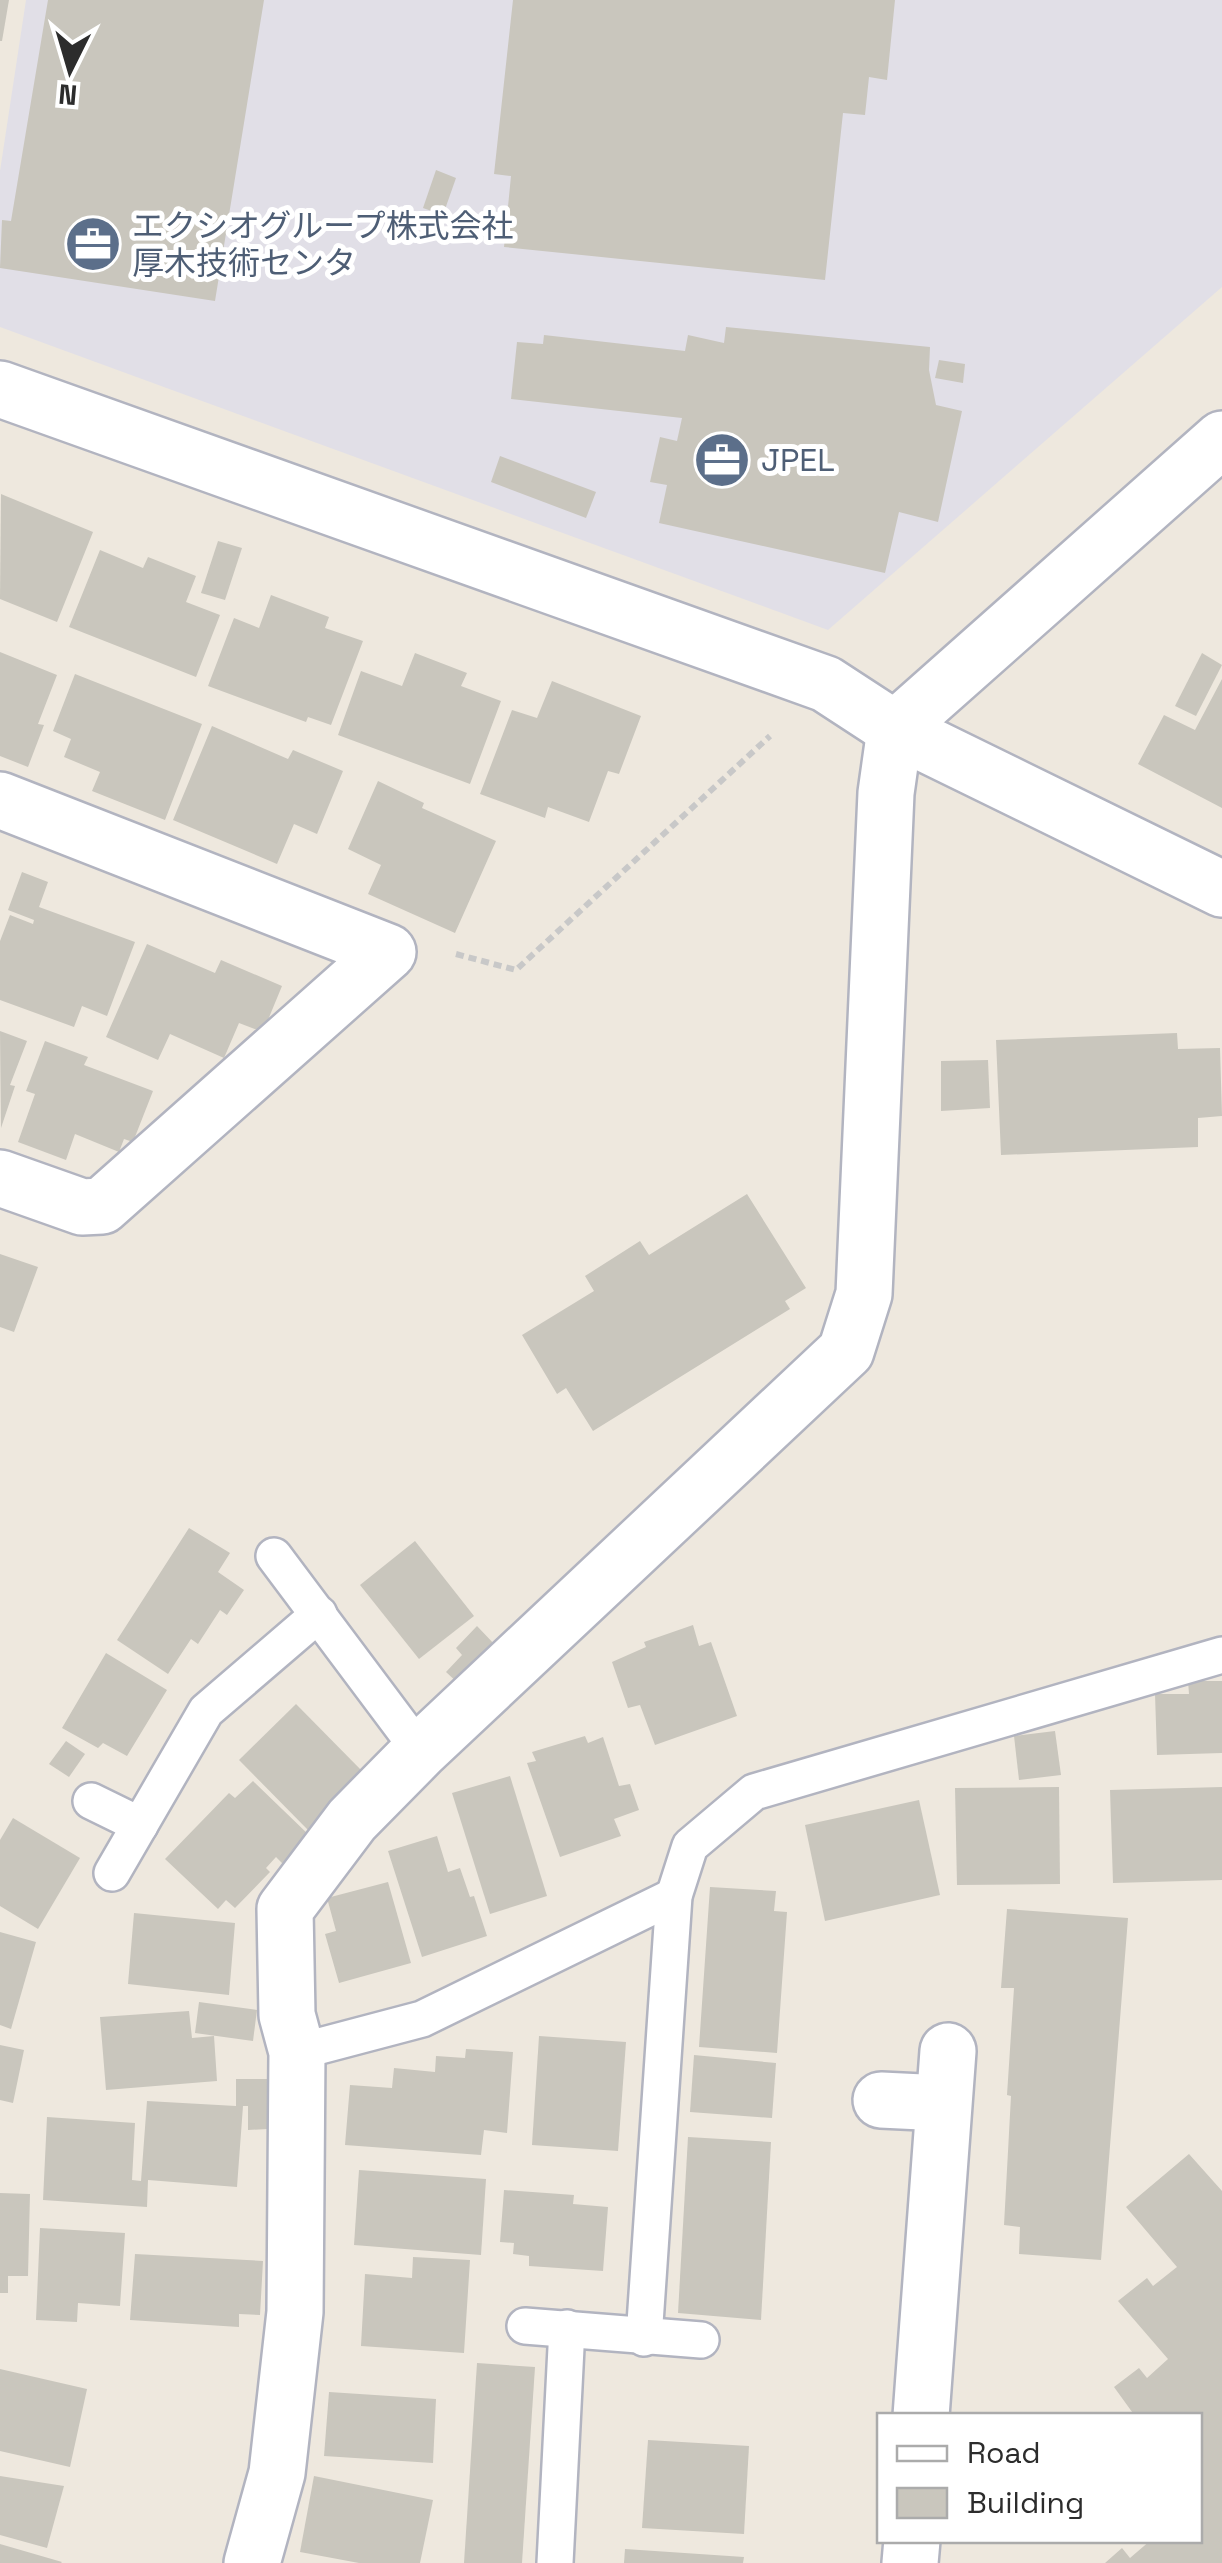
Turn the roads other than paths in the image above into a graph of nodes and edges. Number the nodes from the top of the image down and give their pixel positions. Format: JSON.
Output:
{"nodes":[{"id":1,"x":0,"y":389,"type":"edge"},
{"id":2,"x":1222,"y":439,"type":"edge"},
{"id":3,"x":895,"y":729,"type":"junction"},
{"id":4,"x":0,"y":800,"type":"edge"},
{"id":5,"x":1222,"y":889,"type":"edge"},
{"id":6,"x":0,"y":1178,"type":"edge"},
{"id":7,"x":274,"y":1556,"type":"dead end"},
{"id":8,"x":319,"y":1614,"type":"junction"},
{"id":9,"x":1222,"y":1655,"type":"edge"},
{"id":10,"x":420,"y":1751,"type":"junction"},
{"id":11,"x":91,"y":1801,"type":"dead end"},
{"id":12,"x":140,"y":1825,"type":"junction"},
{"id":13,"x":112,"y":1873,"type":"dead end"},
{"id":14,"x":674,"y":1896,"type":"junction"},
{"id":15,"x":298,"y":2052,"type":"junction"},
{"id":16,"x":881,"y":2100,"type":"dead end"},
{"id":17,"x":525,"y":2326,"type":"dead end"},
{"id":18,"x":568,"y":2328,"type":"junction"},
{"id":19,"x":644,"y":2338,"type":"junction"},
{"id":20,"x":701,"y":2340,"type":"dead end"},
{"id":21,"x":921,"y":2413,"type":"edge"},
{"id":22,"x":252,"y":2563,"type":"edge"},
{"id":23,"x":555,"y":2563,"type":"edge"}],
"edges":[{"from":1,"to":3,"type":"street"},
{"from":2,"to":3,"type":"street"},
{"from":3,"to":5,"type":"street"},
{"from":3,"to":10,"type":"street"},
{"from":4,"to":6,"type":"street"},
{"from":7,"to":8,"type":"lane"},
{"from":8,"to":10,"type":"lane"},
{"from":8,"to":12,"type":"lane"},
{"from":9,"to":14,"type":"lane"},
{"from":10,"to":15,"type":"street"},
{"from":11,"to":12,"type":"lane"},
{"from":12,"to":13,"type":"lane"},
{"from":14,"to":15,"type":"lane"},
{"from":14,"to":19,"type":"lane"},
{"from":15,"to":22,"type":"street"},
{"from":16,"to":21,"type":"street"},
{"from":17,"to":18,"type":"lane"},
{"from":18,"to":19,"type":"lane"},
{"from":18,"to":23,"type":"lane"},
{"from":19,"to":20,"type":"lane"}]}
